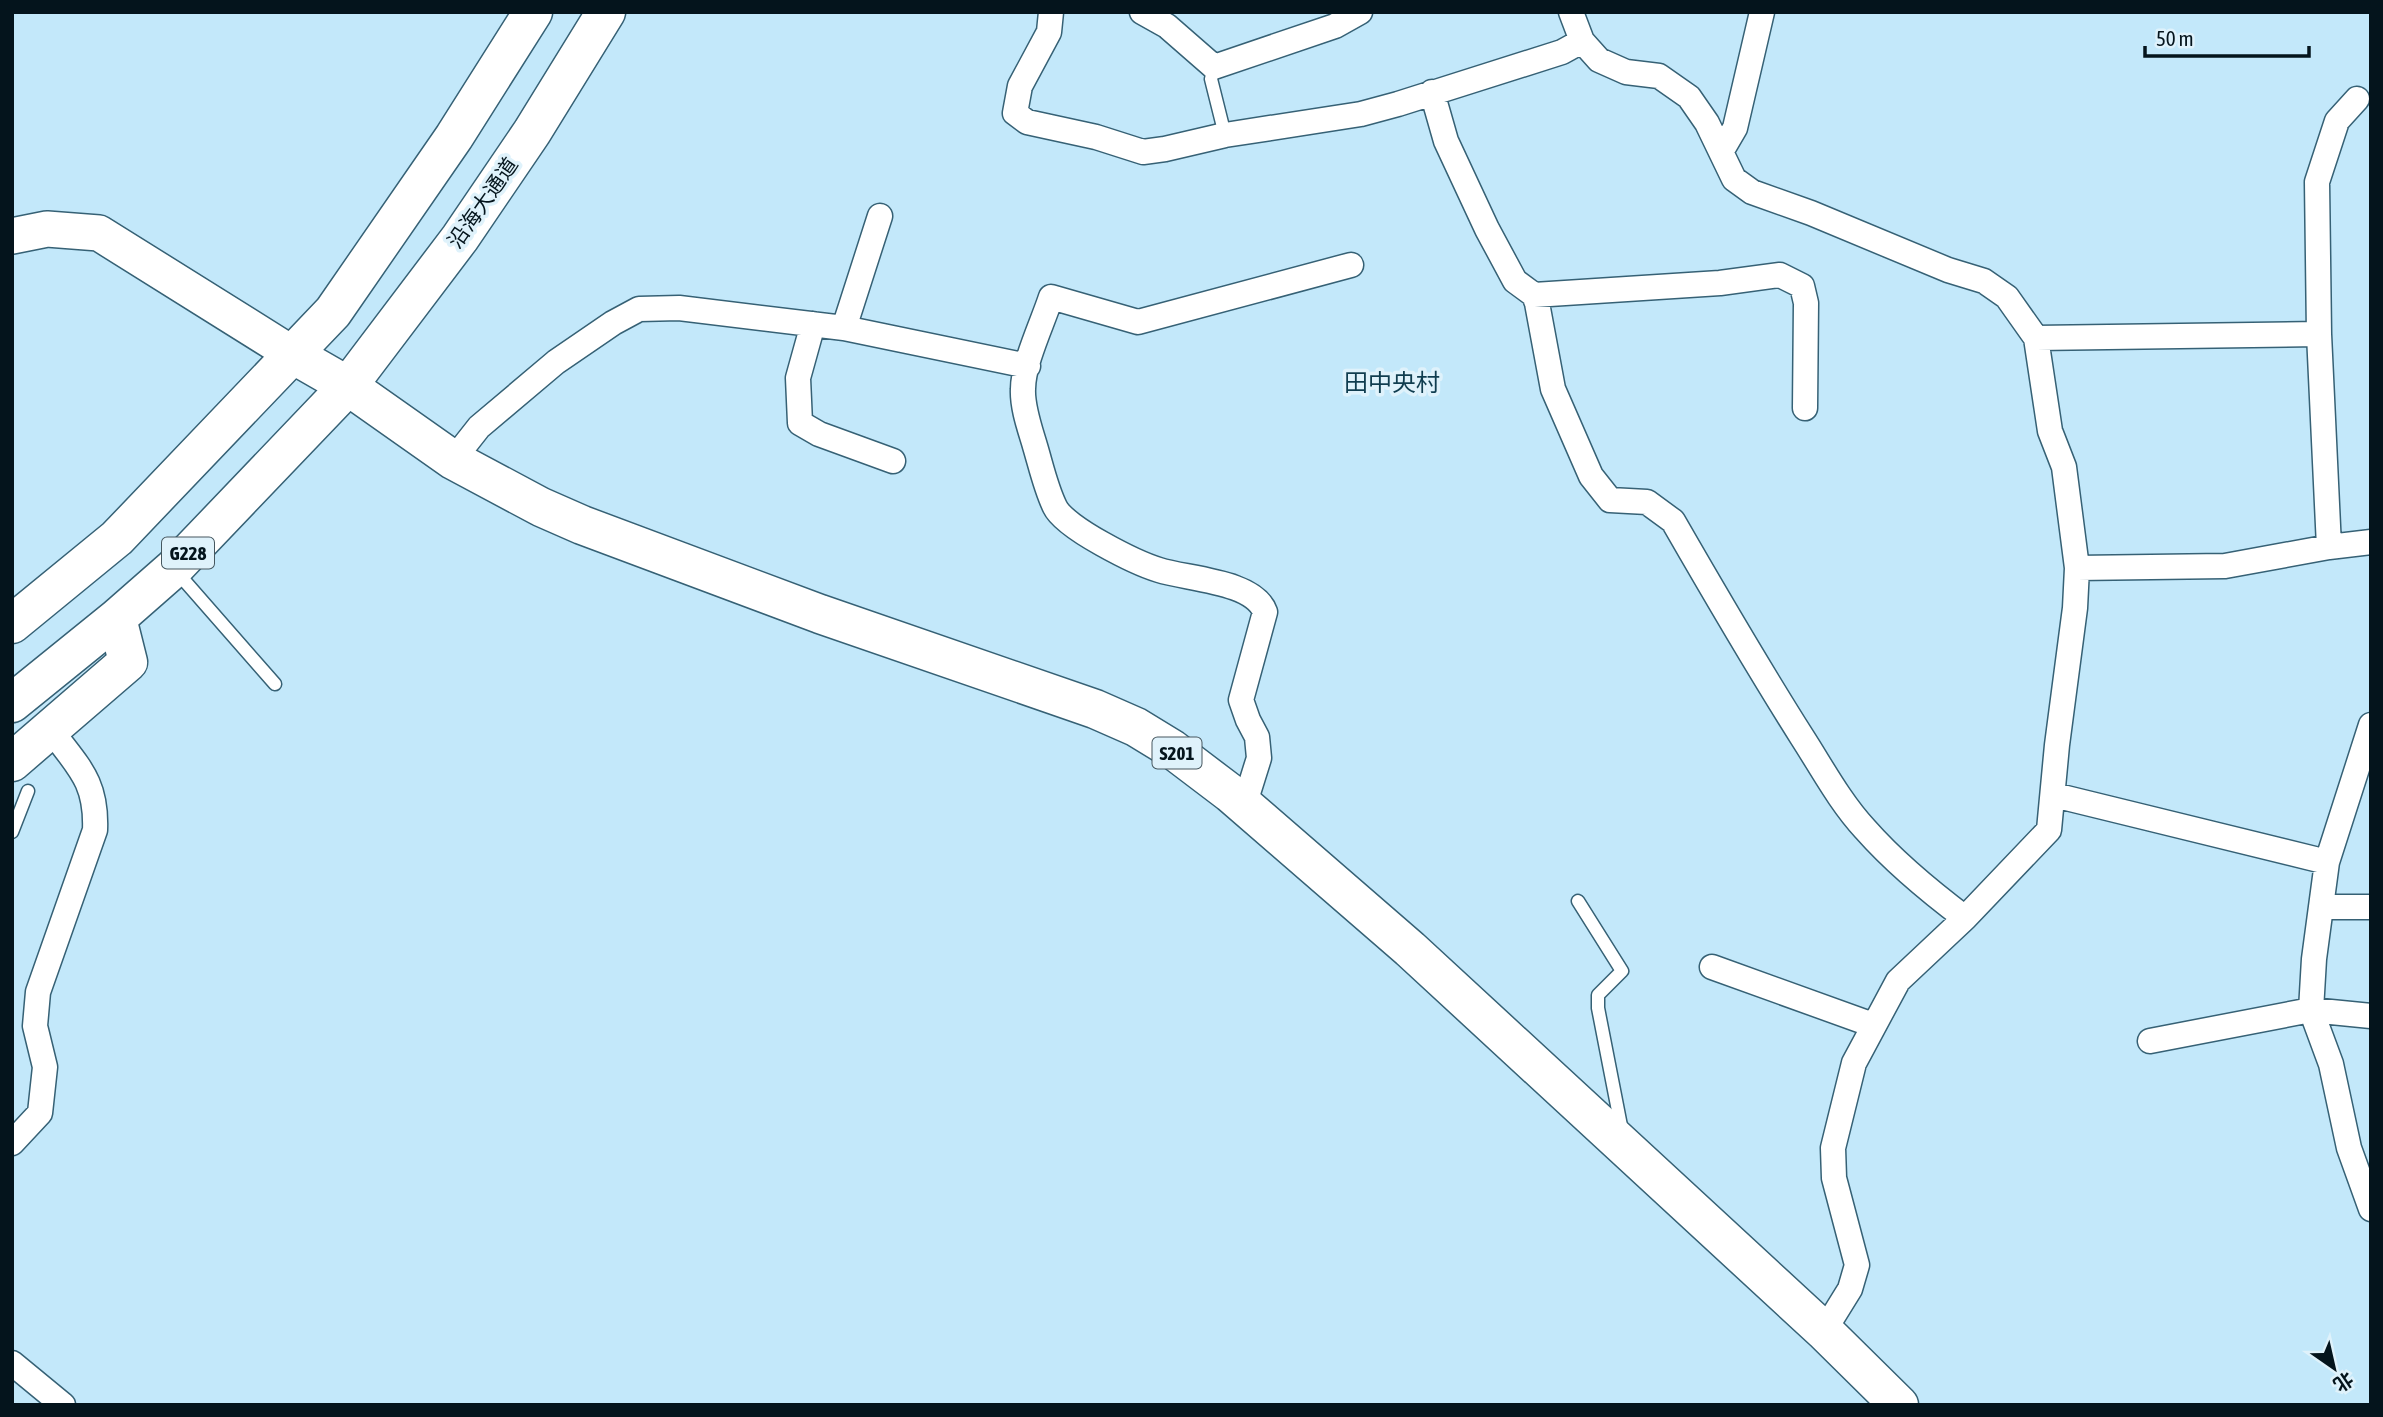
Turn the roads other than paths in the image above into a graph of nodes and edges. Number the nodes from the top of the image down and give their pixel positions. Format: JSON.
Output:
{"nodes":[{"id":1,"x":533,"y":12,"type":"edge"},
{"id":2,"x":606,"y":12,"type":"edge"},
{"id":3,"x":1051,"y":12,"type":"edge"},
{"id":4,"x":1142,"y":12,"type":"edge"},
{"id":5,"x":1360,"y":12,"type":"edge"},
{"id":6,"x":1571,"y":12,"type":"edge"},
{"id":7,"x":1762,"y":12,"type":"edge"},
{"id":8,"x":1582,"y":41,"type":"junction"},
{"id":9,"x":1214,"y":67,"type":"junction"},
{"id":10,"x":1432,"y":92,"type":"junction"},
{"id":11,"x":2357,"y":99,"type":"dead end"},
{"id":12,"x":1225,"y":135,"type":"junction"},
{"id":13,"x":1721,"y":152,"type":"junction"},
{"id":14,"x":880,"y":215,"type":"dead end"},
{"id":15,"x":12,"y":236,"type":"edge"},
{"id":16,"x":1352,"y":265,"type":"dead end"},
{"id":17,"x":1534,"y":295,"type":"junction"},
{"id":18,"x":813,"y":324,"type":"junction"},
{"id":19,"x":844,"y":328,"type":"junction"},
{"id":20,"x":2319,"y":334,"type":"junction"},
{"id":21,"x":2036,"y":338,"type":"junction"},
{"id":22,"x":294,"y":355,"type":"junction"},
{"id":23,"x":1028,"y":366,"type":"junction"},
{"id":24,"x":348,"y":386,"type":"junction"},
{"id":25,"x":1805,"y":408,"type":"dead end"},
{"id":26,"x":453,"y":460,"type":"junction"},
{"id":27,"x":893,"y":461,"type":"dead end"},
{"id":28,"x":2371,"y":542,"type":"edge"},
{"id":29,"x":2329,"y":547,"type":"junction"},
{"id":30,"x":174,"y":568,"type":"junction"},
{"id":31,"x":2077,"y":568,"type":"junction"},
{"id":32,"x":72,"y":575,"type":"junction"},
{"id":33,"x":12,"y":589,"type":"edge"},
{"id":34,"x":117,"y":618,"type":"junction"},
{"id":35,"x":12,"y":624,"type":"edge"},
{"id":36,"x":275,"y":684,"type":"dead end"},
{"id":37,"x":12,"y":704,"type":"edge"},
{"id":38,"x":2371,"y":725,"type":"edge"},
{"id":39,"x":51,"y":730,"type":"junction"},
{"id":40,"x":20,"y":777,"type":"edge"},
{"id":41,"x":2054,"y":794,"type":"junction"},
{"id":42,"x":1244,"y":806,"type":"junction"},
{"id":43,"x":12,"y":832,"type":"edge"},
{"id":44,"x":2327,"y":862,"type":"junction"},
{"id":45,"x":1578,"y":901,"type":"dead end"},
{"id":46,"x":2321,"y":907,"type":"junction"},
{"id":47,"x":2371,"y":907,"type":"edge"},
{"id":48,"x":1965,"y":918,"type":"junction"},
{"id":49,"x":1712,"y":967,"type":"dead end"},
{"id":50,"x":2311,"y":1010,"type":"junction"},
{"id":51,"x":2371,"y":1016,"type":"edge"},
{"id":52,"x":1873,"y":1026,"type":"junction"},
{"id":53,"x":2150,"y":1041,"type":"dead end"},
{"id":54,"x":12,"y":1143,"type":"edge"},
{"id":55,"x":1625,"y":1149,"type":"junction"},
{"id":56,"x":2371,"y":1209,"type":"edge"},
{"id":57,"x":1824,"y":1331,"type":"junction"},
{"id":58,"x":12,"y":1363,"type":"edge"},
{"id":59,"x":62,"y":1405,"type":"edge"},
{"id":60,"x":1899,"y":1405,"type":"edge"}],
"edges":[{"from":1,"to":22,"type":"main road"},
{"from":2,"to":24,"type":"main road","name":"沿海大通道","number":"G228"},
{"from":3,"to":12,"type":"street"},
{"from":4,"to":9,"type":"street"},
{"from":5,"to":9,"type":"street"},
{"from":6,"to":8,"type":"street"},
{"from":7,"to":13,"type":"street"},
{"from":8,"to":10,"type":"street"},
{"from":8,"to":13,"type":"street"},
{"from":9,"to":12,"type":"lane"},
{"from":10,"to":12,"type":"street"},
{"from":10,"to":17,"type":"street"},
{"from":11,"to":20,"type":"street"},
{"from":13,"to":21,"type":"street"},
{"from":14,"to":19,"type":"street"},
{"from":15,"to":22,"type":"main road"},
{"from":16,"to":23,"type":"street"},
{"from":17,"to":25,"type":"street"},
{"from":17,"to":48,"type":"street"},
{"from":18,"to":19,"type":"street"},
{"from":18,"to":26,"type":"street"},
{"from":18,"to":27,"type":"street"},
{"from":19,"to":23,"type":"street"},
{"from":20,"to":21,"type":"street"},
{"from":20,"to":29,"type":"street"},
{"from":21,"to":31,"type":"street"},
{"from":22,"to":24,"type":"main road","number":"S201"},
{"from":22,"to":32,"type":"main road"},
{"from":23,"to":42,"type":"street"},
{"from":24,"to":26,"type":"main road","number":"S201"},
{"from":24,"to":30,"type":"main road","number":"G228"},
{"from":26,"to":42,"type":"main road","number":"S201"},
{"from":28,"to":29,"type":"street"},
{"from":29,"to":31,"type":"street"},
{"from":30,"to":34,"type":"main road","number":"G228"},
{"from":30,"to":36,"type":"lane"},
{"from":31,"to":41,"type":"street"},
{"from":32,"to":33,"type":"main road"},
{"from":32,"to":35,"type":"main road"},
{"from":34,"to":37,"type":"main road","number":"G228"},
{"from":34,"to":39,"type":"main road"},
{"from":38,"to":44,"type":"street"},
{"from":39,"to":40,"type":"main road"},
{"from":39,"to":54,"type":"street"},
{"from":40,"to":43,"type":"lane"},
{"from":41,"to":44,"type":"street"},
{"from":41,"to":48,"type":"street"},
{"from":42,"to":55,"type":"main road","number":"S201"},
{"from":44,"to":46,"type":"street"},
{"from":45,"to":55,"type":"lane"},
{"from":46,"to":47,"type":"street"},
{"from":46,"to":50,"type":"street"},
{"from":48,"to":52,"type":"street"},
{"from":49,"to":52,"type":"street"},
{"from":50,"to":51,"type":"street"},
{"from":50,"to":53,"type":"street"},
{"from":50,"to":56,"type":"street"},
{"from":52,"to":57,"type":"street"},
{"from":55,"to":57,"type":"main road","number":"S201"},
{"from":57,"to":60,"type":"main road","number":"S201"},
{"from":58,"to":59,"type":"street"}]}
